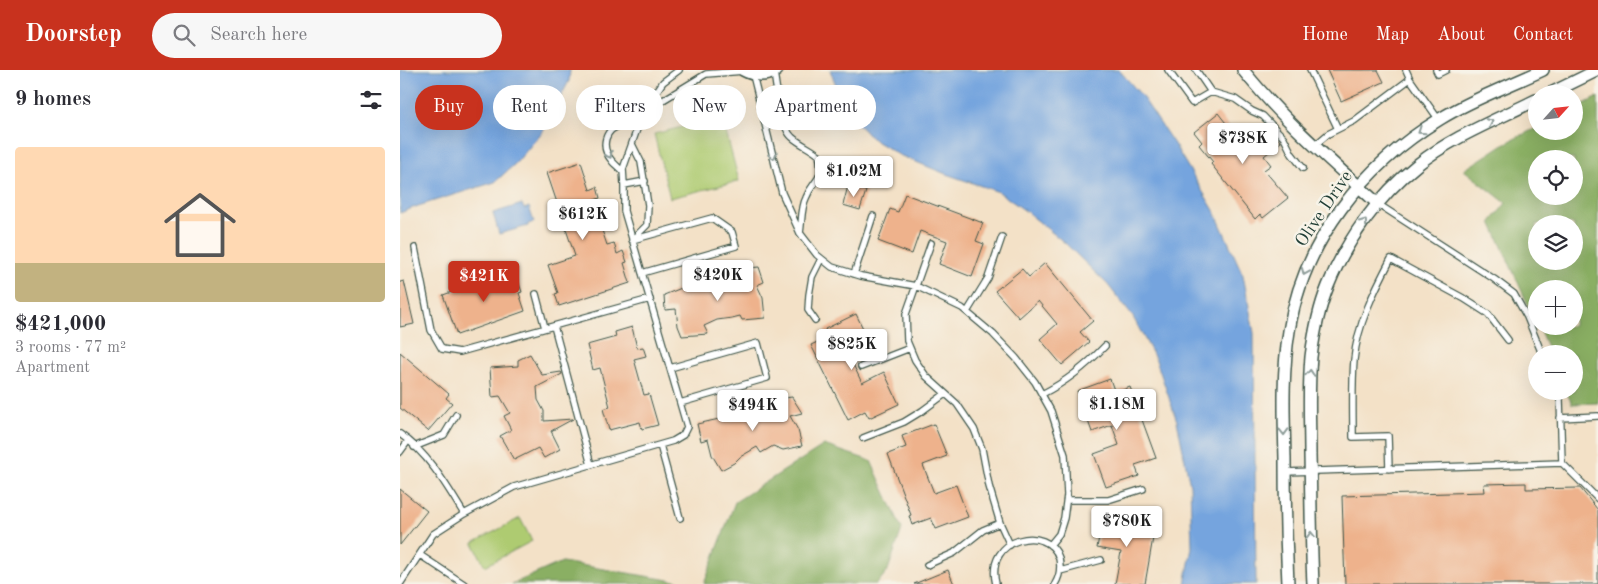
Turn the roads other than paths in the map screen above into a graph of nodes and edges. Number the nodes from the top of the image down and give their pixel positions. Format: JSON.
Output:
{"nodes":[{"id":1,"x":679,"y":70,"type":"edge"},
{"id":2,"x":1168,"y":70,"type":"edge"},
{"id":3,"x":1196,"y":70,"type":"edge"},
{"id":4,"x":1243,"y":70,"type":"edge"},
{"id":5,"x":1310,"y":70,"type":"edge"},
{"id":6,"x":1406,"y":70,"type":"edge"},
{"id":7,"x":1436,"y":70,"type":"edge"},
{"id":8,"x":1446,"y":70,"type":"edge"},
{"id":9,"x":1543,"y":70,"type":"edge"},
{"id":10,"x":1598,"y":70,"type":"edge"},
{"id":11,"x":776,"y":71,"type":"edge"},
{"id":12,"x":747,"y":72,"type":"edge"},
{"id":13,"x":1410,"y":79,"type":"junction"},
{"id":14,"x":661,"y":85,"type":"edge"},
{"id":15,"x":1568,"y":85,"type":"edge"},
{"id":16,"x":1211,"y":92,"type":"junction"},
{"id":17,"x":663,"y":100,"type":"edge"},
{"id":18,"x":1528,"y":104,"type":"edge"},
{"id":19,"x":1439,"y":120,"type":"junction"},
{"id":20,"x":1338,"y":128,"type":"junction"},
{"id":21,"x":611,"y":130,"type":"edge"},
{"id":22,"x":637,"y":130,"type":"edge"},
{"id":23,"x":632,"y":144,"type":"junction"},
{"id":24,"x":1314,"y":146,"type":"junction"},
{"id":25,"x":1303,"y":168,"type":"dead end"},
{"id":26,"x":623,"y":172,"type":"junction"},
{"id":27,"x":644,"y":182,"type":"junction"},
{"id":28,"x":624,"y":185,"type":"junction"},
{"id":29,"x":1358,"y":186,"type":"junction"},
{"id":30,"x":1378,"y":204,"type":"junction"},
{"id":31,"x":874,"y":216,"type":"dead end"},
{"id":32,"x":800,"y":233,"type":"junction"},
{"id":33,"x":1002,"y":236,"type":"dead end"},
{"id":34,"x":632,"y":240,"type":"junction"},
{"id":35,"x":931,"y":244,"type":"dead end"},
{"id":36,"x":415,"y":248,"type":"dead end"},
{"id":37,"x":821,"y":259,"type":"junction"},
{"id":38,"x":642,"y":273,"type":"junction"},
{"id":39,"x":854,"y":274,"type":"junction"},
{"id":40,"x":916,"y":286,"type":"junction"},
{"id":41,"x":536,"y":294,"type":"dead end"},
{"id":42,"x":650,"y":299,"type":"junction"},
{"id":43,"x":967,"y":312,"type":"junction"},
{"id":44,"x":815,"y":320,"type":"dead end"},
{"id":45,"x":554,"y":326,"type":"junction"},
{"id":46,"x":545,"y":328,"type":"junction"},
{"id":47,"x":1508,"y":340,"type":"dead end"},
{"id":48,"x":1539,"y":345,"type":"edge"},
{"id":49,"x":1105,"y":346,"type":"dead end"},
{"id":50,"x":910,"y":348,"type":"junction"},
{"id":51,"x":861,"y":367,"type":"dead end"},
{"id":52,"x":670,"y":368,"type":"junction"},
{"id":53,"x":945,"y":394,"type":"junction"},
{"id":54,"x":1042,"y":394,"type":"junction"},
{"id":55,"x":1560,"y":400,"type":"edge"},
{"id":56,"x":680,"y":403,"type":"junction"},
{"id":57,"x":456,"y":415,"type":"dead end"},
{"id":58,"x":1598,"y":416,"type":"edge"},
{"id":59,"x":1560,"y":418,"type":"junction"},
{"id":60,"x":400,"y":434,"type":"edge"},
{"id":61,"x":863,"y":438,"type":"dead end"},
{"id":62,"x":408,"y":441,"type":"junction"},
{"id":63,"x":660,"y":445,"type":"junction"},
{"id":64,"x":414,"y":447,"type":"junction"},
{"id":65,"x":400,"y":452,"type":"edge"},
{"id":66,"x":1562,"y":463,"type":"junction"},
{"id":67,"x":591,"y":464,"type":"junction"},
{"id":68,"x":1389,"y":469,"type":"junction"},
{"id":69,"x":1285,"y":472,"type":"junction"},
{"id":70,"x":1310,"y":472,"type":"junction"},
{"id":71,"x":1143,"y":489,"type":"dead end"},
{"id":72,"x":1597,"y":495,"type":"edge"},
{"id":73,"x":1067,"y":500,"type":"junction"},
{"id":74,"x":464,"y":514,"type":"junction"},
{"id":75,"x":680,"y":518,"type":"dead end"},
{"id":76,"x":1000,"y":524,"type":"junction"},
{"id":77,"x":1010,"y":545,"type":"junction"},
{"id":78,"x":1050,"y":545,"type":"junction"},
{"id":79,"x":420,"y":555,"type":"junction"},
{"id":80,"x":1101,"y":560,"type":"dead end"},
{"id":81,"x":927,"y":565,"type":"dead end"},
{"id":82,"x":1060,"y":572,"type":"junction"},
{"id":83,"x":400,"y":584,"type":"edge"},
{"id":84,"x":464,"y":584,"type":"edge"},
{"id":85,"x":996,"y":584,"type":"edge"},
{"id":86,"x":1055,"y":584,"type":"edge"},
{"id":87,"x":1288,"y":584,"type":"edge"},
{"id":88,"x":1313,"y":584,"type":"edge"}],
"edges":[{"from":1,"to":14,"type":"lane"},
{"from":2,"to":16,"type":"lane"},
{"from":3,"to":16,"type":"lane"},
{"from":4,"to":24,"type":"street"},
{"from":5,"to":20,"type":"lane"},
{"from":6,"to":13,"type":"lane"},
{"from":7,"to":8,"type":"lane"},
{"from":9,"to":19,"type":"street","name":"Olive Drive"},
{"from":10,"to":15,"type":"street"},
{"from":11,"to":12,"type":"street"},
{"from":11,"to":32,"type":"lane"},
{"from":12,"to":17,"type":"lane"},
{"from":12,"to":32,"type":"lane","one_way":true},
{"from":13,"to":19,"type":"lane"},
{"from":13,"to":20,"type":"lane"},
{"from":16,"to":25,"type":"lane"},
{"from":30,"to":18,"type":"street","one_way":true},
{"from":19,"to":29,"type":"street","name":"Olive Drive","one_way":true},
{"from":20,"to":24,"type":"lane"},
{"from":21,"to":26,"type":"lane","one_way":true},
{"from":22,"to":23,"type":"lane"},
{"from":23,"to":26,"type":"lane"},
{"from":23,"to":27,"type":"lane"},
{"from":24,"to":29,"type":"street"},
{"from":26,"to":28,"type":"lane"},
{"from":27,"to":28,"type":"lane"},
{"from":27,"to":34,"type":"lane"},
{"from":28,"to":34,"type":"lane"},
{"from":29,"to":30,"type":"street"},
{"from":29,"to":69,"type":"street","name":"Olive Drive","one_way":true},
{"from":30,"to":48,"type":"lane"},
{"from":70,"to":30,"type":"street","one_way":true},
{"from":31,"to":39,"type":"lane"},
{"from":32,"to":37,"type":"lane"},
{"from":33,"to":43,"type":"lane"},
{"from":34,"to":38,"type":"lane"},
{"from":34,"to":38,"type":"lane"},
{"from":35,"to":40,"type":"lane"},
{"from":36,"to":46,"type":"lane"},
{"from":37,"to":39,"type":"lane"},
{"from":37,"to":44,"type":"lane"},
{"from":38,"to":42,"type":"lane"},
{"from":39,"to":40,"type":"lane"},
{"from":40,"to":43,"type":"lane"},
{"from":40,"to":50,"type":"lane"},
{"from":41,"to":46,"type":"lane"},
{"from":42,"to":45,"type":"lane"},
{"from":42,"to":52,"type":"lane"},
{"from":43,"to":54,"type":"lane"},
{"from":45,"to":46,"type":"lane"},
{"from":45,"to":67,"type":"lane"},
{"from":47,"to":68,"type":"lane"},
{"from":49,"to":54,"type":"lane"},
{"from":50,"to":51,"type":"lane"},
{"from":50,"to":53,"type":"lane"},
{"from":52,"to":56,"type":"lane"},
{"from":52,"to":56,"type":"lane"},
{"from":53,"to":61,"type":"lane"},
{"from":53,"to":76,"type":"lane"},
{"from":54,"to":73,"type":"lane"},
{"from":55,"to":59,"type":"lane"},
{"from":56,"to":63,"type":"lane"},
{"from":57,"to":64,"type":"lane"},
{"from":58,"to":59,"type":"lane"},
{"from":59,"to":66,"type":"lane"},
{"from":60,"to":62,"type":"lane"},
{"from":62,"to":64,"type":"lane"},
{"from":62,"to":65,"type":"lane"},
{"from":63,"to":67,"type":"lane"},
{"from":63,"to":75,"type":"lane"},
{"from":64,"to":74,"type":"lane"},
{"from":66,"to":68,"type":"lane"},
{"from":66,"to":72,"type":"lane"},
{"from":67,"to":74,"type":"lane"},
{"from":68,"to":70,"type":"lane"},
{"from":69,"to":70,"type":"lane"},
{"from":69,"to":87,"type":"street","name":"Olive Drive"},
{"from":88,"to":70,"type":"street","one_way":true},
{"from":71,"to":73,"type":"lane"},
{"from":73,"to":78,"type":"lane"},
{"from":74,"to":79,"type":"lane"},
{"from":76,"to":77,"type":"lane"},
{"from":76,"to":81,"type":"lane"},
{"from":77,"to":78,"type":"lane"},
{"from":77,"to":85,"type":"lane"},
{"from":78,"to":82,"type":"lane"},
{"from":79,"to":83,"type":"lane"},
{"from":79,"to":84,"type":"lane"},
{"from":80,"to":82,"type":"lane"},
{"from":82,"to":86,"type":"lane"}]}
